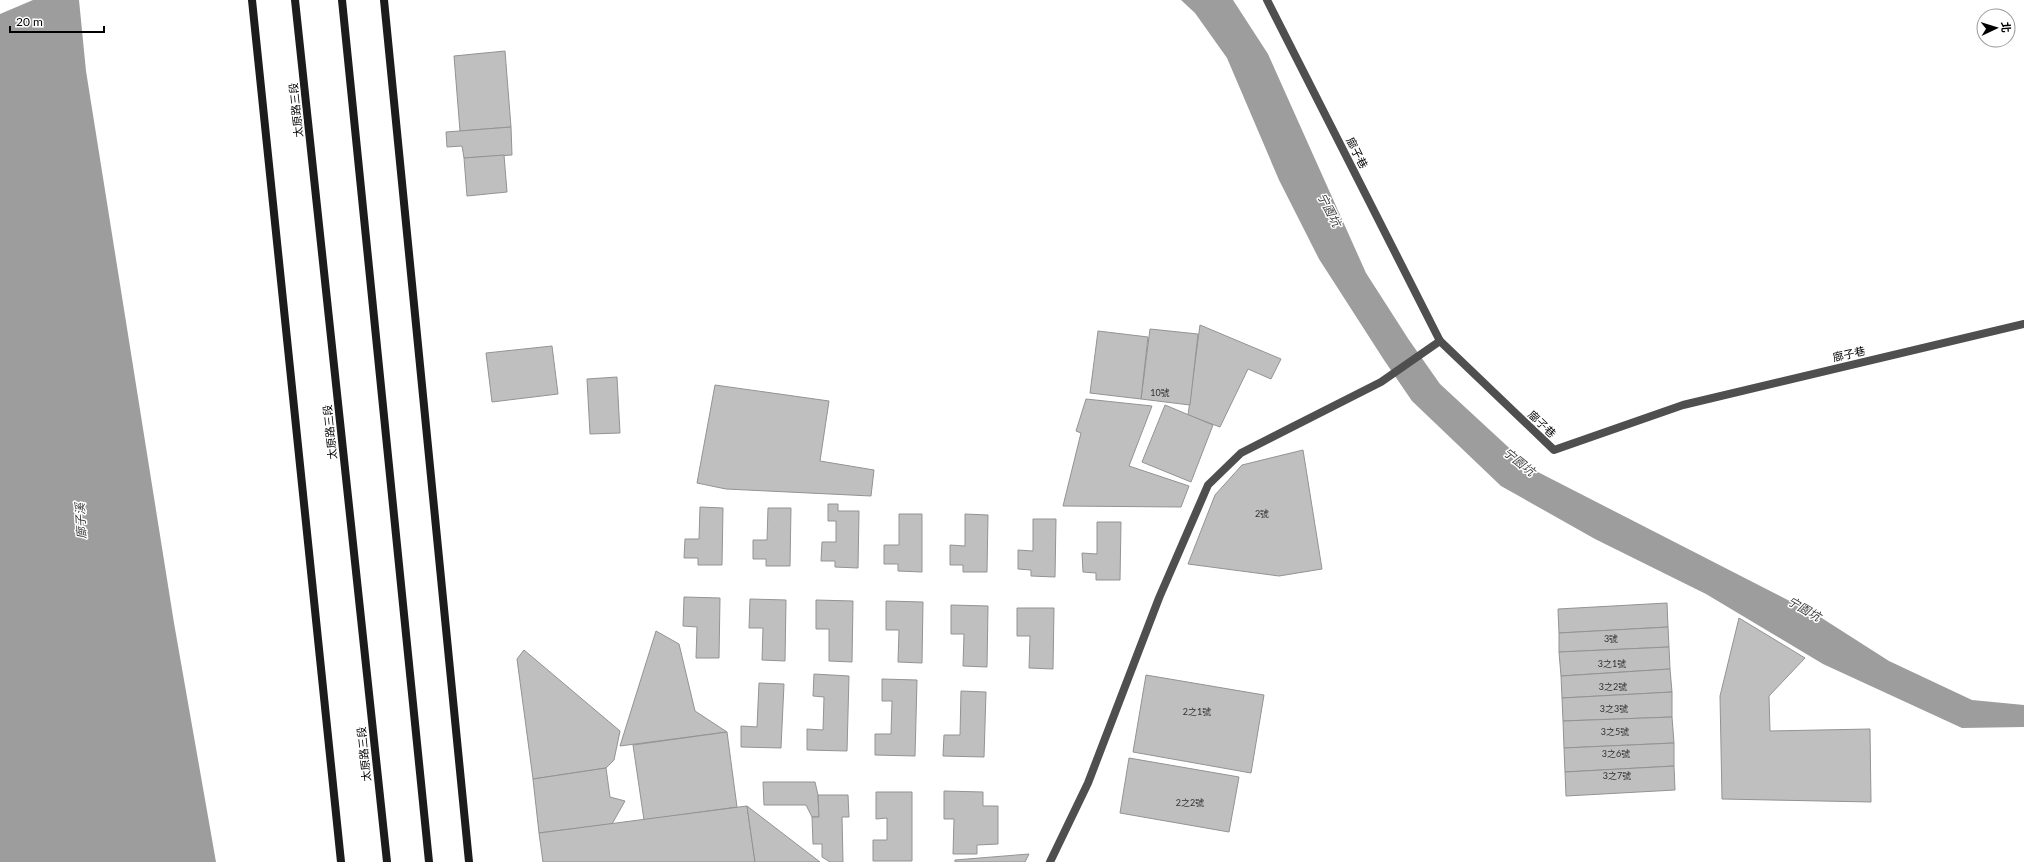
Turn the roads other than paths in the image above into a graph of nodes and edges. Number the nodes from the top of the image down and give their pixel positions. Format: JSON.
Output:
{"nodes":[{"id":1,"x":252,"y":0,"type":"edge"},
{"id":2,"x":296,"y":0,"type":"edge"},
{"id":3,"x":342,"y":0,"type":"edge"},
{"id":4,"x":384,"y":0,"type":"edge"},
{"id":5,"x":1267,"y":0,"type":"edge"},
{"id":6,"x":2024,"y":324,"type":"edge"},
{"id":7,"x":1440,"y":342,"type":"junction"},
{"id":8,"x":341,"y":862,"type":"edge"},
{"id":9,"x":387,"y":862,"type":"edge"},
{"id":10,"x":429,"y":862,"type":"edge"},
{"id":11,"x":469,"y":862,"type":"edge"},
{"id":12,"x":1050,"y":862,"type":"edge"}],
"edges":[{"from":1,"to":8,"type":"main road"},
{"from":2,"to":9,"type":"main road","name":"太原路三段"},
{"from":3,"to":10,"type":"main road"},
{"from":4,"to":11,"type":"main road"},
{"from":5,"to":7,"type":"lane","name":"廍子巷"},
{"from":6,"to":7,"type":"lane","name":"廍子巷"},
{"from":7,"to":12,"type":"lane"}]}
